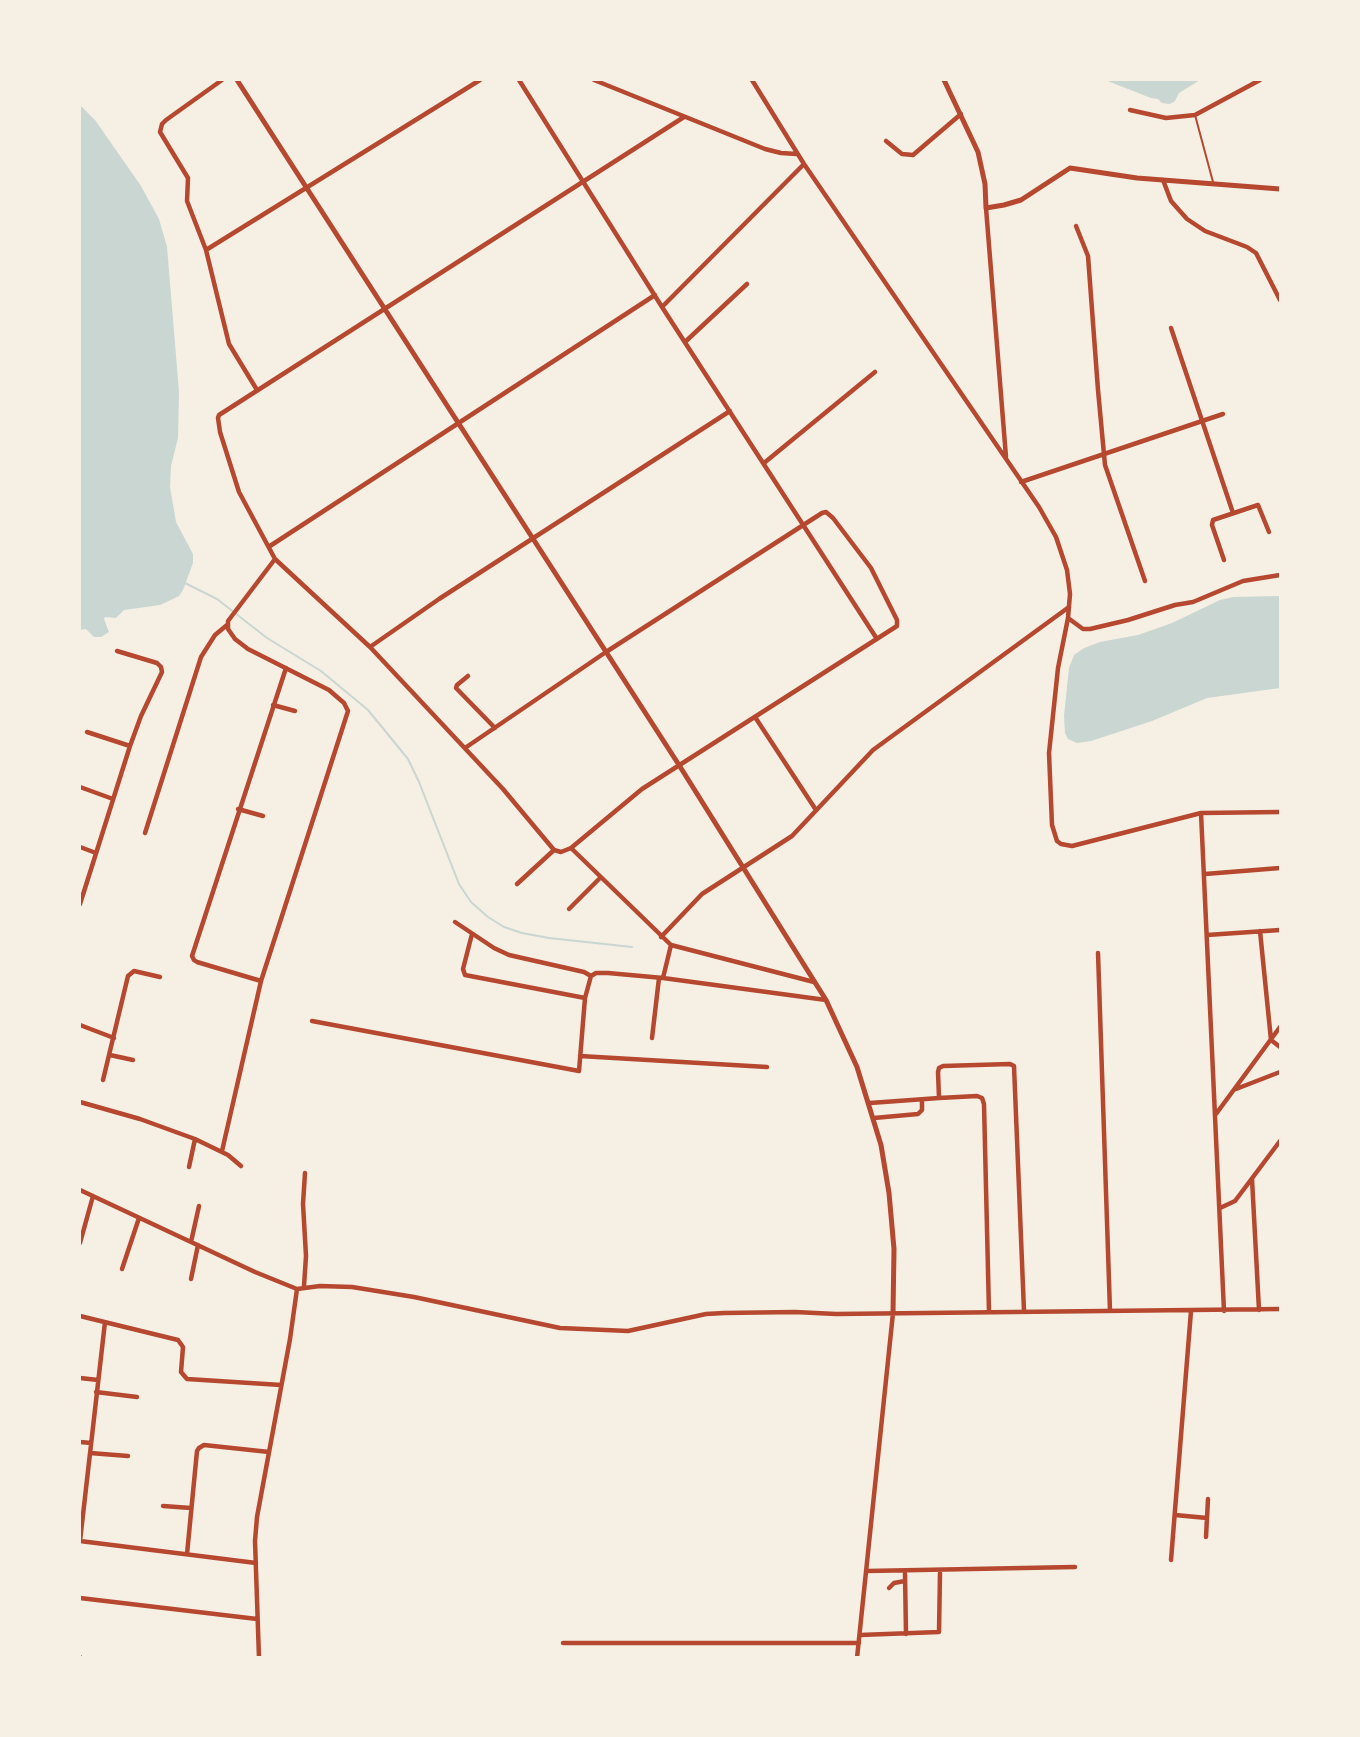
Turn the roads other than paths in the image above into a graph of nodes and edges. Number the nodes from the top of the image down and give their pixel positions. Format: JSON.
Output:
{"nodes":[{"id":1,"x":222,"y":80,"type":"edge"},
{"id":2,"x":237,"y":80,"type":"edge"},
{"id":3,"x":480,"y":80,"type":"edge"},
{"id":4,"x":519,"y":80,"type":"edge"},
{"id":5,"x":594,"y":80,"type":"edge"},
{"id":6,"x":752,"y":80,"type":"edge"},
{"id":7,"x":944,"y":80,"type":"edge"},
{"id":8,"x":1260,"y":80,"type":"edge"},
{"id":9,"x":1130,"y":110,"type":"dead end"},
{"id":10,"x":961,"y":114,"type":"junction"},
{"id":11,"x":1195,"y":115,"type":"junction"},
{"id":12,"x":684,"y":117,"type":"junction"},
{"id":13,"x":886,"y":141,"type":"dead end"},
{"id":14,"x":797,"y":154,"type":"junction"},
{"id":15,"x":804,"y":164,"type":"junction"},
{"id":16,"x":1163,"y":180,"type":"junction"},
{"id":17,"x":583,"y":182,"type":"junction"},
{"id":18,"x":1213,"y":183,"type":"junction"},
{"id":19,"x":306,"y":187,"type":"junction"},
{"id":20,"x":1281,"y":189,"type":"edge"},
{"id":21,"x":987,"y":208,"type":"junction"},
{"id":22,"x":1076,"y":226,"type":"dead end"},
{"id":23,"x":206,"y":250,"type":"junction"},
{"id":24,"x":747,"y":284,"type":"dead end"},
{"id":25,"x":655,"y":296,"type":"junction"},
{"id":26,"x":1281,"y":300,"type":"edge"},
{"id":27,"x":662,"y":307,"type":"junction"},
{"id":28,"x":384,"y":309,"type":"junction"},
{"id":29,"x":1171,"y":328,"type":"dead end"},
{"id":30,"x":685,"y":342,"type":"junction"},
{"id":31,"x":875,"y":372,"type":"dead end"},
{"id":32,"x":256,"y":390,"type":"junction"},
{"id":33,"x":730,"y":411,"type":"junction"},
{"id":34,"x":1223,"y":414,"type":"dead end"},
{"id":35,"x":1202,"y":420,"type":"junction"},
{"id":36,"x":458,"y":423,"type":"junction"},
{"id":37,"x":1104,"y":454,"type":"junction"},
{"id":38,"x":1006,"y":460,"type":"junction"},
{"id":39,"x":764,"y":463,"type":"junction"},
{"id":40,"x":1021,"y":482,"type":"junction"},
{"id":41,"x":1233,"y":513,"type":"junction"},
{"id":42,"x":803,"y":524,"type":"junction"},
{"id":43,"x":1269,"y":532,"type":"dead end"},
{"id":44,"x":533,"y":538,"type":"junction"},
{"id":45,"x":270,"y":546,"type":"junction"},
{"id":46,"x":275,"y":559,"type":"junction"},
{"id":47,"x":1224,"y":560,"type":"dead end"},
{"id":48,"x":1281,"y":574,"type":"edge"},
{"id":49,"x":1145,"y":581,"type":"dead end"},
{"id":50,"x":1069,"y":607,"type":"junction"},
{"id":51,"x":1068,"y":618,"type":"junction"},
{"id":52,"x":228,"y":623,"type":"junction"},
{"id":53,"x":878,"y":639,"type":"junction"},
{"id":54,"x":370,"y":647,"type":"junction"},
{"id":55,"x":117,"y":651,"type":"dead end"},
{"id":56,"x":606,"y":652,"type":"junction"},
{"id":57,"x":286,"y":668,"type":"junction"},
{"id":58,"x":468,"y":676,"type":"dead end"},
{"id":59,"x":273,"y":705,"type":"junction"},
{"id":60,"x":295,"y":711,"type":"dead end"},
{"id":61,"x":754,"y":717,"type":"junction"},
{"id":62,"x":495,"y":728,"type":"junction"},
{"id":63,"x":87,"y":732,"type":"dead end"},
{"id":64,"x":130,"y":746,"type":"junction"},
{"id":65,"x":465,"y":748,"type":"junction"},
{"id":66,"x":679,"y":765,"type":"junction"},
{"id":67,"x":80,"y":787,"type":"edge"},
{"id":68,"x":113,"y":799,"type":"junction"},
{"id":69,"x":238,"y":809,"type":"junction"},
{"id":70,"x":816,"y":810,"type":"junction"},
{"id":71,"x":1281,"y":812,"type":"edge"},
{"id":72,"x":1201,"y":813,"type":"junction"},
{"id":73,"x":263,"y":816,"type":"dead end"},
{"id":74,"x":145,"y":833,"type":"dead end"},
{"id":75,"x":80,"y":847,"type":"edge"},
{"id":76,"x":554,"y":850,"type":"junction"},
{"id":77,"x":569,"y":850,"type":"junction"},
{"id":78,"x":96,"y":853,"type":"junction"},
{"id":79,"x":744,"y":868,"type":"junction"},
{"id":80,"x":1281,"y":868,"type":"edge"},
{"id":81,"x":1205,"y":874,"type":"junction"},
{"id":82,"x":600,"y":878,"type":"junction"},
{"id":83,"x":517,"y":884,"type":"dead end"},
{"id":84,"x":80,"y":904,"type":"edge"},
{"id":85,"x":569,"y":909,"type":"dead end"},
{"id":86,"x":455,"y":922,"type":"dead end"},
{"id":87,"x":1281,"y":930,"type":"edge"},
{"id":88,"x":1260,"y":931,"type":"junction"},
{"id":89,"x":472,"y":934,"type":"junction"},
{"id":90,"x":1207,"y":935,"type":"junction"},
{"id":91,"x":661,"y":937,"type":"junction"},
{"id":92,"x":671,"y":945,"type":"junction"},
{"id":93,"x":1098,"y":953,"type":"dead end"},
{"id":94,"x":591,"y":976,"type":"junction"},
{"id":95,"x":159,"y":977,"type":"dead end"},
{"id":96,"x":661,"y":978,"type":"junction"},
{"id":97,"x":261,"y":981,"type":"junction"},
{"id":98,"x":814,"y":982,"type":"junction"},
{"id":99,"x":585,"y":998,"type":"junction"},
{"id":100,"x":826,"y":1000,"type":"junction"},
{"id":101,"x":312,"y":1021,"type":"dead end"},
{"id":102,"x":80,"y":1025,"type":"edge"},
{"id":103,"x":1281,"y":1027,"type":"edge"},
{"id":104,"x":114,"y":1038,"type":"junction"},
{"id":105,"x":652,"y":1038,"type":"dead end"},
{"id":106,"x":1271,"y":1040,"type":"junction"},
{"id":107,"x":1281,"y":1047,"type":"edge"},
{"id":108,"x":110,"y":1055,"type":"junction"},
{"id":109,"x":580,"y":1056,"type":"junction"},
{"id":110,"x":134,"y":1060,"type":"dead end"},
{"id":111,"x":767,"y":1067,"type":"dead end"},
{"id":112,"x":1281,"y":1071,"type":"edge"},
{"id":113,"x":104,"y":1080,"type":"dead end"},
{"id":114,"x":1233,"y":1090,"type":"junction"},
{"id":115,"x":939,"y":1098,"type":"junction"},
{"id":116,"x":922,"y":1100,"type":"junction"},
{"id":117,"x":80,"y":1102,"type":"edge"},
{"id":118,"x":870,"y":1103,"type":"junction"},
{"id":119,"x":1216,"y":1114,"type":"junction"},
{"id":120,"x":874,"y":1118,"type":"junction"},
{"id":121,"x":195,"y":1139,"type":"junction"},
{"id":122,"x":1281,"y":1141,"type":"edge"},
{"id":123,"x":222,"y":1151,"type":"junction"},
{"id":124,"x":241,"y":1166,"type":"dead end"},
{"id":125,"x":189,"y":1167,"type":"dead end"},
{"id":126,"x":305,"y":1173,"type":"dead end"},
{"id":127,"x":1252,"y":1179,"type":"junction"},
{"id":128,"x":80,"y":1190,"type":"edge"},
{"id":129,"x":93,"y":1197,"type":"junction"},
{"id":130,"x":199,"y":1206,"type":"dead end"},
{"id":131,"x":1220,"y":1208,"type":"junction"},
{"id":132,"x":139,"y":1218,"type":"junction"},
{"id":133,"x":191,"y":1242,"type":"junction"},
{"id":134,"x":80,"y":1243,"type":"edge"},
{"id":135,"x":198,"y":1245,"type":"junction"},
{"id":136,"x":122,"y":1269,"type":"dead end"},
{"id":137,"x":191,"y":1280,"type":"dead end"},
{"id":138,"x":304,"y":1286,"type":"junction"},
{"id":139,"x":297,"y":1289,"type":"junction"},
{"id":140,"x":1259,"y":1310,"type":"junction"},
{"id":141,"x":1281,"y":1310,"type":"edge"},
{"id":142,"x":1024,"y":1311,"type":"junction"},
{"id":143,"x":1110,"y":1311,"type":"junction"},
{"id":144,"x":1191,"y":1311,"type":"junction"},
{"id":145,"x":1224,"y":1311,"type":"junction"},
{"id":146,"x":989,"y":1312,"type":"junction"},
{"id":147,"x":892,"y":1313,"type":"junction"},
{"id":148,"x":80,"y":1316,"type":"edge"},
{"id":149,"x":105,"y":1322,"type":"junction"},
{"id":150,"x":80,"y":1378,"type":"edge"},
{"id":151,"x":98,"y":1380,"type":"junction"},
{"id":152,"x":281,"y":1384,"type":"junction"},
{"id":153,"x":96,"y":1392,"type":"junction"},
{"id":154,"x":137,"y":1397,"type":"dead end"},
{"id":155,"x":80,"y":1442,"type":"edge"},
{"id":156,"x":91,"y":1443,"type":"junction"},
{"id":157,"x":269,"y":1452,"type":"junction"},
{"id":158,"x":90,"y":1453,"type":"junction"},
{"id":159,"x":128,"y":1456,"type":"dead end"},
{"id":160,"x":1208,"y":1499,"type":"dead end"},
{"id":161,"x":82,"y":1503,"type":"edge"},
{"id":162,"x":163,"y":1506,"type":"dead end"},
{"id":163,"x":191,"y":1508,"type":"junction"},
{"id":164,"x":1175,"y":1515,"type":"junction"},
{"id":165,"x":1207,"y":1518,"type":"junction"},
{"id":166,"x":1206,"y":1537,"type":"dead end"},
{"id":167,"x":80,"y":1541,"type":"edge"},
{"id":168,"x":187,"y":1554,"type":"junction"},
{"id":169,"x":1171,"y":1560,"type":"dead end"},
{"id":170,"x":256,"y":1563,"type":"junction"},
{"id":171,"x":1075,"y":1567,"type":"dead end"},
{"id":172,"x":867,"y":1572,"type":"junction"},
{"id":173,"x":939,"y":1573,"type":"dead end"},
{"id":174,"x":905,"y":1574,"type":"dead end"},
{"id":175,"x":905,"y":1581,"type":"junction"},
{"id":176,"x":889,"y":1588,"type":"dead end"},
{"id":177,"x":80,"y":1598,"type":"edge"},
{"id":178,"x":257,"y":1619,"type":"junction"},
{"id":179,"x":906,"y":1634,"type":"junction"},
{"id":180,"x":860,"y":1635,"type":"junction"},
{"id":181,"x":563,"y":1643,"type":"dead end"},
{"id":182,"x":859,"y":1643,"type":"junction"},
{"id":183,"x":259,"y":1658,"type":"edge"},
{"id":184,"x":857,"y":1658,"type":"edge"}],
"edges":[{"from":1,"to":23,"type":"street"},
{"from":2,"to":19,"type":"street"},
{"from":3,"to":19,"type":"street"},
{"from":4,"to":17,"type":"street"},
{"from":5,"to":12,"type":"street"},
{"from":6,"to":14,"type":"street"},
{"from":7,"to":10,"type":"street"},
{"from":8,"to":11,"type":"street"},
{"from":9,"to":11,"type":"street"},
{"from":10,"to":13,"type":"street"},
{"from":10,"to":21,"type":"street"},
{"from":11,"to":18,"type":"lane"},
{"from":12,"to":14,"type":"street"},
{"from":12,"to":17,"type":"street"},
{"from":14,"to":15,"type":"street"},
{"from":15,"to":27,"type":"street"},
{"from":15,"to":38,"type":"street"},
{"from":16,"to":18,"type":"street"},
{"from":16,"to":21,"type":"street"},
{"from":16,"to":26,"type":"street"},
{"from":17,"to":25,"type":"street"},
{"from":17,"to":28,"type":"street"},
{"from":18,"to":20,"type":"street"},
{"from":19,"to":23,"type":"street"},
{"from":19,"to":28,"type":"street"},
{"from":21,"to":38,"type":"street"},
{"from":22,"to":37,"type":"street"},
{"from":23,"to":32,"type":"street"},
{"from":24,"to":30,"type":"street"},
{"from":25,"to":27,"type":"street"},
{"from":25,"to":36,"type":"street"},
{"from":27,"to":30,"type":"street"},
{"from":28,"to":32,"type":"street"},
{"from":28,"to":36,"type":"street"},
{"from":29,"to":35,"type":"street"},
{"from":30,"to":33,"type":"street"},
{"from":31,"to":39,"type":"street"},
{"from":32,"to":45,"type":"street"},
{"from":33,"to":39,"type":"street"},
{"from":33,"to":44,"type":"street"},
{"from":34,"to":35,"type":"street"},
{"from":35,"to":37,"type":"street"},
{"from":35,"to":41,"type":"street"},
{"from":36,"to":44,"type":"street"},
{"from":36,"to":45,"type":"street"},
{"from":37,"to":40,"type":"street"},
{"from":37,"to":49,"type":"street"},
{"from":38,"to":40,"type":"street"},
{"from":39,"to":42,"type":"street"},
{"from":40,"to":50,"type":"street"},
{"from":41,"to":43,"type":"street"},
{"from":41,"to":47,"type":"street"},
{"from":42,"to":53,"type":"street"},
{"from":42,"to":53,"type":"street"},
{"from":42,"to":56,"type":"street"},
{"from":44,"to":54,"type":"street"},
{"from":44,"to":56,"type":"street"},
{"from":45,"to":46,"type":"street"},
{"from":46,"to":52,"type":"street"},
{"from":46,"to":54,"type":"street"},
{"from":48,"to":51,"type":"street"},
{"from":50,"to":51,"type":"street"},
{"from":50,"to":70,"type":"street"},
{"from":51,"to":72,"type":"street"},
{"from":52,"to":57,"type":"street"},
{"from":52,"to":74,"type":"street"},
{"from":53,"to":61,"type":"street"},
{"from":54,"to":65,"type":"street"},
{"from":55,"to":64,"type":"street"},
{"from":56,"to":62,"type":"street"},
{"from":56,"to":66,"type":"street"},
{"from":57,"to":59,"type":"street"},
{"from":57,"to":97,"type":"street"},
{"from":58,"to":62,"type":"street"},
{"from":59,"to":60,"type":"street"},
{"from":59,"to":69,"type":"street"},
{"from":61,"to":66,"type":"street"},
{"from":61,"to":70,"type":"street"},
{"from":62,"to":65,"type":"street"},
{"from":63,"to":64,"type":"street"},
{"from":64,"to":68,"type":"street"},
{"from":65,"to":76,"type":"street"},
{"from":66,"to":77,"type":"street"},
{"from":66,"to":79,"type":"street"},
{"from":67,"to":68,"type":"street"},
{"from":68,"to":78,"type":"street"},
{"from":69,"to":73,"type":"street"},
{"from":69,"to":97,"type":"street"},
{"from":70,"to":79,"type":"street"},
{"from":71,"to":72,"type":"street"},
{"from":72,"to":81,"type":"street"},
{"from":75,"to":78,"type":"street"},
{"from":76,"to":77,"type":"street"},
{"from":76,"to":83,"type":"street"},
{"from":77,"to":82,"type":"street"},
{"from":78,"to":84,"type":"street"},
{"from":79,"to":91,"type":"street"},
{"from":79,"to":98,"type":"street"},
{"from":80,"to":81,"type":"street"},
{"from":81,"to":90,"type":"street"},
{"from":82,"to":85,"type":"street"},
{"from":82,"to":91,"type":"street"},
{"from":86,"to":89,"type":"street"},
{"from":87,"to":88,"type":"street"},
{"from":88,"to":90,"type":"street"},
{"from":88,"to":106,"type":"street"},
{"from":89,"to":94,"type":"street"},
{"from":89,"to":99,"type":"street"},
{"from":90,"to":119,"type":"street"},
{"from":91,"to":92,"type":"street"},
{"from":92,"to":96,"type":"street"},
{"from":92,"to":98,"type":"street"},
{"from":93,"to":143,"type":"street"},
{"from":94,"to":96,"type":"street"},
{"from":94,"to":99,"type":"street"},
{"from":95,"to":104,"type":"street"},
{"from":96,"to":100,"type":"street"},
{"from":96,"to":105,"type":"street"},
{"from":97,"to":123,"type":"street"},
{"from":98,"to":100,"type":"street"},
{"from":99,"to":109,"type":"street"},
{"from":100,"to":118,"type":"street"},
{"from":101,"to":109,"type":"street"},
{"from":102,"to":104,"type":"street"},
{"from":103,"to":106,"type":"street"},
{"from":104,"to":108,"type":"street"},
{"from":106,"to":107,"type":"street"},
{"from":106,"to":114,"type":"street"},
{"from":108,"to":110,"type":"street"},
{"from":108,"to":113,"type":"street"},
{"from":109,"to":111,"type":"street"},
{"from":112,"to":114,"type":"street"},
{"from":114,"to":119,"type":"street"},
{"from":115,"to":116,"type":"street"},
{"from":115,"to":142,"type":"street"},
{"from":115,"to":146,"type":"street"},
{"from":116,"to":118,"type":"street"},
{"from":116,"to":120,"type":"street"},
{"from":117,"to":121,"type":"street"},
{"from":118,"to":120,"type":"street"},
{"from":119,"to":131,"type":"street"},
{"from":120,"to":147,"type":"street"},
{"from":121,"to":123,"type":"street"},
{"from":121,"to":125,"type":"street"},
{"from":122,"to":127,"type":"street"},
{"from":123,"to":124,"type":"street"},
{"from":126,"to":138,"type":"street"},
{"from":127,"to":131,"type":"street"},
{"from":127,"to":140,"type":"street"},
{"from":128,"to":129,"type":"street"},
{"from":129,"to":132,"type":"street"},
{"from":129,"to":134,"type":"street"},
{"from":130,"to":133,"type":"street"},
{"from":131,"to":145,"type":"street"},
{"from":132,"to":133,"type":"street"},
{"from":132,"to":136,"type":"street"},
{"from":133,"to":135,"type":"street"},
{"from":135,"to":137,"type":"street"},
{"from":135,"to":139,"type":"street"},
{"from":138,"to":139,"type":"street"},
{"from":138,"to":147,"type":"street"},
{"from":139,"to":152,"type":"street"},
{"from":140,"to":141,"type":"street"},
{"from":140,"to":145,"type":"street"},
{"from":142,"to":143,"type":"street"},
{"from":142,"to":146,"type":"street"},
{"from":143,"to":144,"type":"street"},
{"from":144,"to":145,"type":"street"},
{"from":144,"to":164,"type":"street"},
{"from":146,"to":147,"type":"street"},
{"from":147,"to":172,"type":"street"},
{"from":148,"to":149,"type":"street"},
{"from":149,"to":151,"type":"street"},
{"from":149,"to":152,"type":"street"},
{"from":150,"to":151,"type":"street"},
{"from":151,"to":153,"type":"street"},
{"from":152,"to":157,"type":"street"},
{"from":153,"to":154,"type":"street"},
{"from":153,"to":156,"type":"street"},
{"from":155,"to":156,"type":"street"},
{"from":156,"to":158,"type":"street"},
{"from":157,"to":163,"type":"street"},
{"from":157,"to":170,"type":"street"},
{"from":158,"to":159,"type":"street"},
{"from":158,"to":161,"type":"street"},
{"from":160,"to":165,"type":"street"},
{"from":161,"to":167,"type":"street"},
{"from":162,"to":163,"type":"street"},
{"from":163,"to":168,"type":"street"},
{"from":164,"to":165,"type":"street"},
{"from":164,"to":169,"type":"street"},
{"from":165,"to":166,"type":"street"},
{"from":167,"to":168,"type":"street"},
{"from":168,"to":170,"type":"street"},
{"from":170,"to":178,"type":"street"},
{"from":171,"to":172,"type":"street"},
{"from":172,"to":180,"type":"street"},
{"from":173,"to":179,"type":"street"},
{"from":174,"to":175,"type":"street"},
{"from":175,"to":176,"type":"street"},
{"from":175,"to":179,"type":"street"},
{"from":177,"to":178,"type":"street"},
{"from":178,"to":183,"type":"street"},
{"from":179,"to":180,"type":"street"},
{"from":180,"to":182,"type":"street"},
{"from":181,"to":182,"type":"street"},
{"from":182,"to":184,"type":"street"}]}
